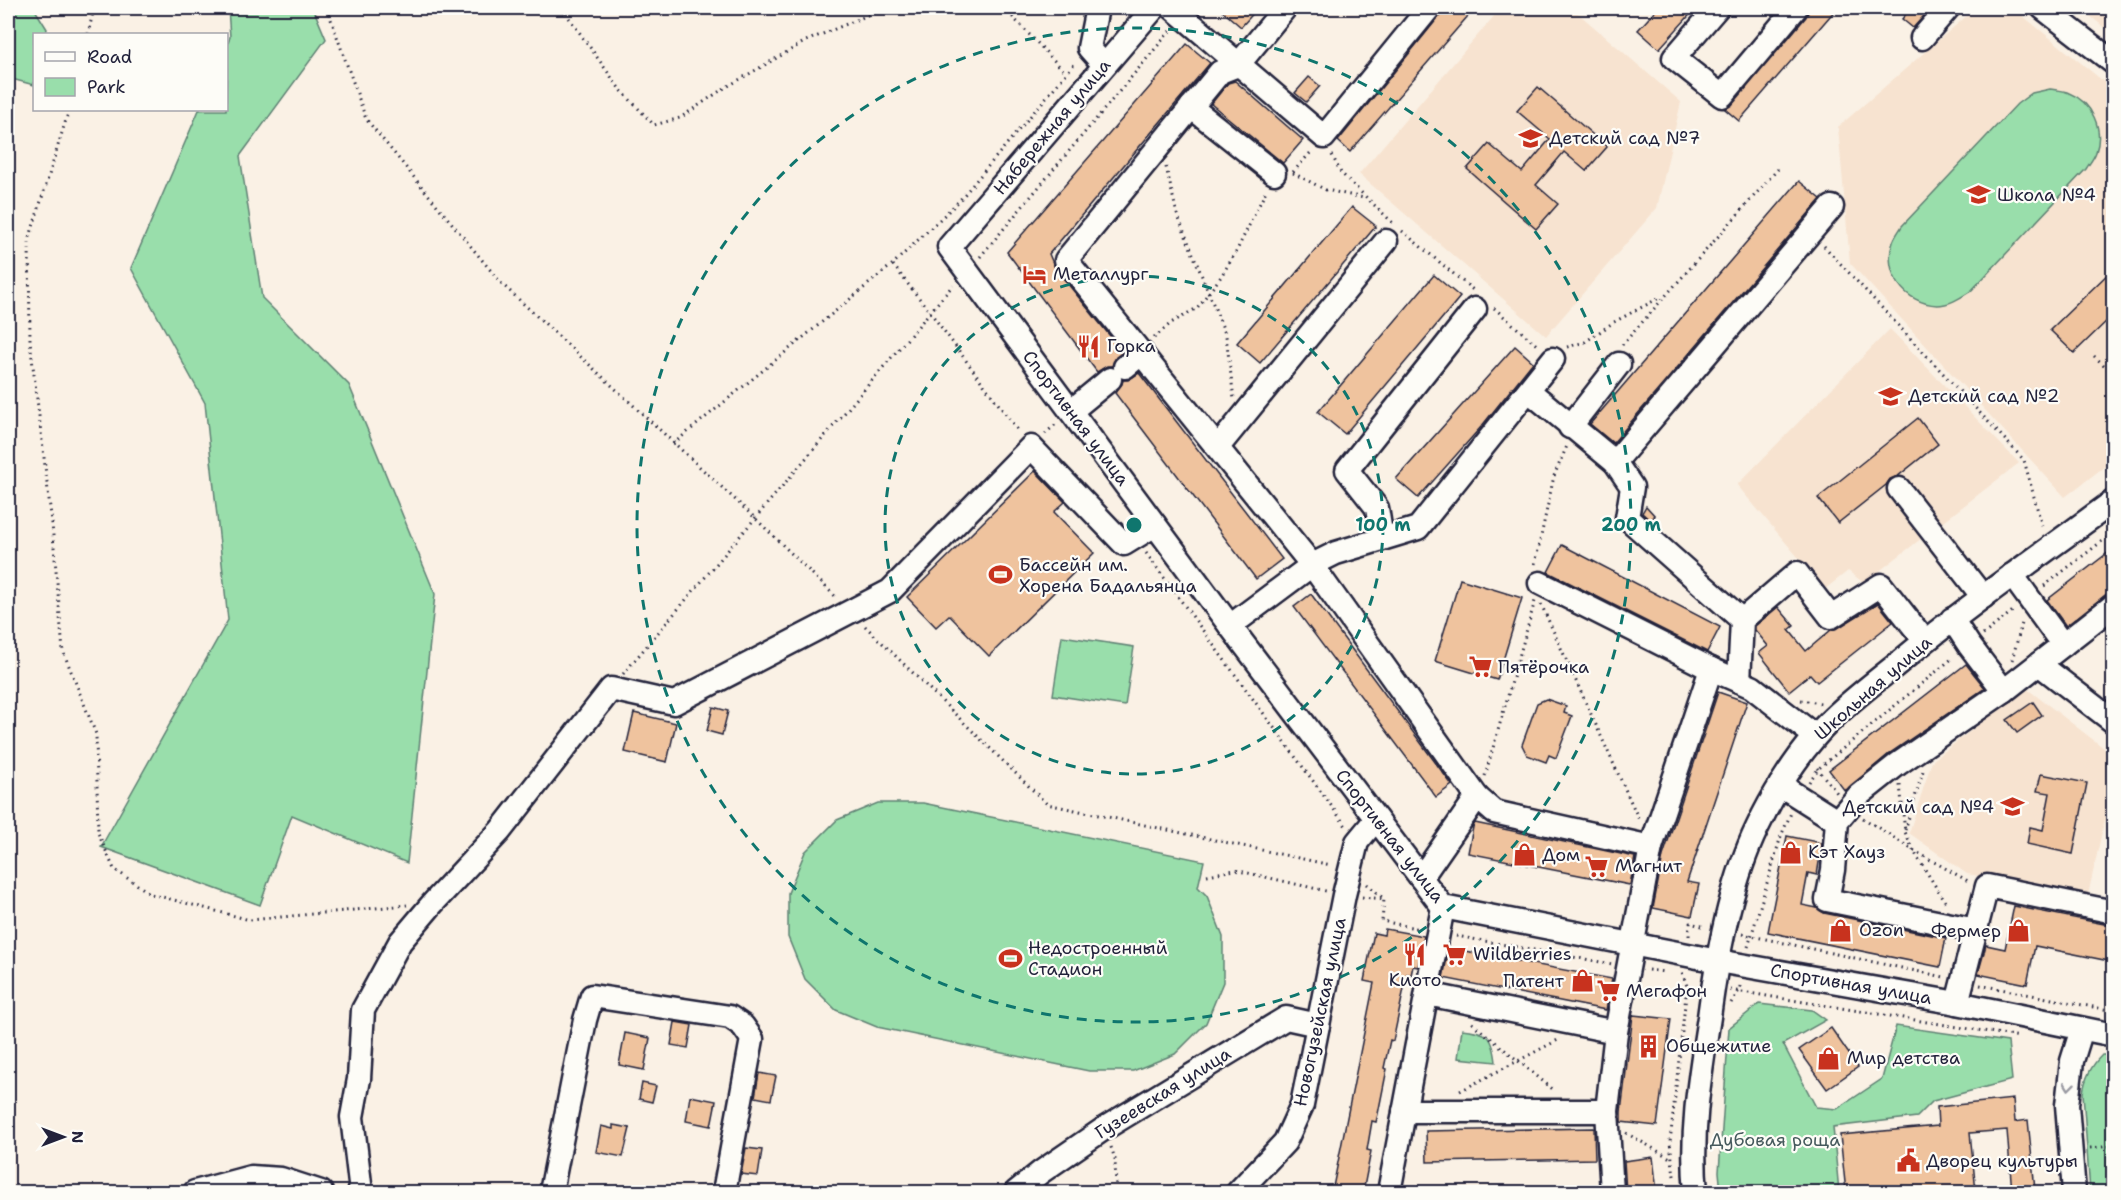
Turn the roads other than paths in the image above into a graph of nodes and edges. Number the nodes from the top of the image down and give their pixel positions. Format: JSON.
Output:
{"nodes":[{"id":1,"x":1097,"y":8,"type":"edge"},
{"id":2,"x":1154,"y":8,"type":"edge"},
{"id":3,"x":1286,"y":8,"type":"edge"},
{"id":4,"x":1430,"y":8,"type":"edge"},
{"id":5,"x":1717,"y":8,"type":"edge"},
{"id":6,"x":1796,"y":8,"type":"edge"},
{"id":7,"x":1948,"y":8,"type":"edge"},
{"id":8,"x":2043,"y":8,"type":"edge"},
{"id":9,"x":1177,"y":12,"type":"edge"},
{"id":10,"x":2068,"y":15,"type":"edge"},
{"id":11,"x":1922,"y":38,"type":"dead end"},
{"id":12,"x":2114,"y":63,"type":"edge"},
{"id":13,"x":1104,"y":65,"type":"junction"},
{"id":14,"x":1238,"y":65,"type":"junction"},
{"id":15,"x":1191,"y":107,"type":"junction"},
{"id":16,"x":1283,"y":173,"type":"road end"},
{"id":17,"x":1832,"y":207,"type":"dead end"},
{"id":18,"x":1386,"y":241,"type":"dead end"},
{"id":19,"x":949,"y":247,"type":"joint"},
{"id":20,"x":1481,"y":302,"type":"road end"},
{"id":21,"x":1558,"y":353,"type":"road end"},
{"id":22,"x":1619,"y":364,"type":"road end"},
{"id":23,"x":1126,"y":366,"type":"junction"},
{"id":24,"x":1529,"y":391,"type":"junction"},
{"id":25,"x":1071,"y":411,"type":"junction"},
{"id":26,"x":1570,"y":427,"type":"junction"},
{"id":27,"x":1218,"y":447,"type":"junction"},
{"id":28,"x":1615,"y":462,"type":"junction"},
{"id":29,"x":1899,"y":489,"type":"dead end"},
{"id":30,"x":2114,"y":501,"type":"edge"},
{"id":31,"x":1155,"y":525,"type":"junction"},
{"id":32,"x":1382,"y":539,"type":"junction"},
{"id":33,"x":1312,"y":565,"type":"junction"},
{"id":34,"x":2012,"y":575,"type":"junction"},
{"id":35,"x":1540,"y":583,"type":"road end"},
{"id":36,"x":1983,"y":597,"type":"junction"},
{"id":37,"x":2114,"y":604,"type":"edge"},
{"id":38,"x":1952,"y":619,"type":"junction"},
{"id":39,"x":1742,"y":620,"type":"junction"},
{"id":40,"x":1230,"y":626,"type":"junction"},
{"id":41,"x":1925,"y":641,"type":"junction"},
{"id":42,"x":2062,"y":645,"type":"junction"},
{"id":43,"x":2039,"y":664,"type":"junction"},
{"id":44,"x":1711,"y":669,"type":"junction"},
{"id":45,"x":1739,"y":681,"type":"junction"},
{"id":46,"x":2004,"y":691,"type":"junction"},
{"id":47,"x":2114,"y":722,"type":"edge"},
{"id":48,"x":1812,"y":752,"type":"junction"},
{"id":49,"x":1789,"y":791,"type":"junction"},
{"id":50,"x":1477,"y":797,"type":"junction"},
{"id":51,"x":1843,"y":815,"type":"junction"},
{"id":52,"x":1376,"y":819,"type":"junction"},
{"id":53,"x":1651,"y":847,"type":"junction"},
{"id":54,"x":1421,"y":878,"type":"junction"},
{"id":55,"x":1443,"y":907,"type":"junction"},
{"id":56,"x":2114,"y":912,"type":"edge"},
{"id":57,"x":1968,"y":929,"type":"junction"},
{"id":58,"x":1634,"y":944,"type":"junction"},
{"id":59,"x":1719,"y":961,"type":"junction"},
{"id":60,"x":1426,"y":994,"type":"junction"},
{"id":61,"x":1957,"y":1004,"type":"junction"},
{"id":62,"x":1318,"y":1025,"type":"junction"},
{"id":63,"x":2082,"y":1029,"type":"junction"},
{"id":64,"x":1616,"y":1032,"type":"junction"},
{"id":65,"x":2114,"y":1035,"type":"edge"},
{"id":66,"x":1404,"y":1111,"type":"junction"},
{"id":67,"x":1608,"y":1116,"type":"junction"},
{"id":68,"x":195,"y":1192,"type":"edge"},
{"id":69,"x":321,"y":1192,"type":"edge"},
{"id":70,"x":361,"y":1192,"type":"edge"},
{"id":71,"x":551,"y":1192,"type":"edge"},
{"id":72,"x":724,"y":1192,"type":"edge"},
{"id":73,"x":1016,"y":1192,"type":"edge"},
{"id":74,"x":1238,"y":1192,"type":"edge"},
{"id":75,"x":1389,"y":1192,"type":"edge"},
{"id":76,"x":1612,"y":1192,"type":"edge"},
{"id":77,"x":1695,"y":1192,"type":"edge"},
{"id":78,"x":2074,"y":1192,"type":"edge"}],
"edges":[{"from":1,"to":13,"type":"street"},
{"from":2,"to":13,"type":"street","name":"Набережная улица"},
{"from":3,"to":14,"type":"street"},
{"from":4,"to":14,"type":"street"},
{"from":5,"to":6,"type":"street"},
{"from":7,"to":11,"type":"street"},
{"from":8,"to":10,"type":"street"},
{"from":9,"to":14,"type":"street"},
{"from":10,"to":12,"type":"street"},
{"from":13,"to":19,"type":"street","name":"Набережная улица"},
{"from":14,"to":15,"type":"street"},
{"from":15,"to":16,"type":"street"},
{"from":15,"to":23,"type":"street"},
{"from":17,"to":28,"type":"street"},
{"from":18,"to":27,"type":"street"},
{"from":19,"to":25,"type":"street","name":"Спортивная улица"},
{"from":20,"to":32,"type":"street"},
{"from":21,"to":24,"type":"street"},
{"from":22,"to":26,"type":"street"},
{"from":23,"to":25,"type":"street"},
{"from":23,"to":27,"type":"street"},
{"from":24,"to":26,"type":"street"},
{"from":24,"to":32,"type":"street"},
{"from":25,"to":31,"type":"street","name":"Спортивная улица"},
{"from":26,"to":28,"type":"street"},
{"from":27,"to":33,"type":"street"},
{"from":28,"to":39,"type":"street"},
{"from":29,"to":36,"type":"street"},
{"from":30,"to":34,"type":"street","name":"Школьная улица"},
{"from":31,"to":40,"type":"street","name":"Спортивная улица"},
{"from":31,"to":70,"type":"street"},
{"from":32,"to":33,"type":"street"},
{"from":33,"to":40,"type":"street"},
{"from":33,"to":50,"type":"street"},
{"from":34,"to":36,"type":"street","name":"Школьная улица"},
{"from":34,"to":42,"type":"street"},
{"from":35,"to":44,"type":"street"},
{"from":36,"to":38,"type":"street","name":"Школьная улица"},
{"from":37,"to":42,"type":"street"},
{"from":38,"to":41,"type":"street","name":"Школьная улица"},
{"from":38,"to":46,"type":"street"},
{"from":39,"to":41,"type":"street"},
{"from":39,"to":45,"type":"street"},
{"from":40,"to":52,"type":"street","name":"Спортивная улица"},
{"from":41,"to":48,"type":"street","name":"Школьная улица"},
{"from":42,"to":43,"type":"street"},
{"from":43,"to":46,"type":"street"},
{"from":43,"to":47,"type":"street"},
{"from":44,"to":45,"type":"street"},
{"from":44,"to":53,"type":"street"},
{"from":45,"to":48,"type":"street"},
{"from":46,"to":51,"type":"street"},
{"from":48,"to":49,"type":"street","name":"Школьная улица"},
{"from":49,"to":51,"type":"street"},
{"from":49,"to":59,"type":"street","name":"Школьная улица"},
{"from":50,"to":53,"type":"street"},
{"from":50,"to":54,"type":"street"},
{"from":51,"to":57,"type":"street"},
{"from":52,"to":54,"type":"street","name":"Спортивная улица"},
{"from":52,"to":62,"type":"street","name":"Новогузейская улица"},
{"from":53,"to":58,"type":"street"},
{"from":54,"to":55,"type":"street","name":"Спортивная улица"},
{"from":55,"to":58,"type":"street","name":"Спортивная улица"},
{"from":55,"to":60,"type":"street"},
{"from":56,"to":57,"type":"street"},
{"from":57,"to":61,"type":"street"},
{"from":58,"to":59,"type":"street","name":"Спортивная улица"},
{"from":58,"to":64,"type":"street"},
{"from":59,"to":61,"type":"street","name":"Спортивная улица"},
{"from":59,"to":77,"type":"street","name":"Школьная улица"},
{"from":60,"to":64,"type":"street"},
{"from":60,"to":66,"type":"street"},
{"from":61,"to":63,"type":"street","name":"Спортивная улица"},
{"from":62,"to":73,"type":"street","name":"Гузеевская улица"},
{"from":62,"to":74,"type":"street","name":"Новогузейская улица"},
{"from":63,"to":65,"type":"street","name":"Спортивная улица"},
{"from":63,"to":78,"type":"street","one_way":true},
{"from":64,"to":67,"type":"street"},
{"from":66,"to":67,"type":"street"},
{"from":66,"to":75,"type":"street"},
{"from":67,"to":76,"type":"street"},
{"from":68,"to":69,"type":"street"},
{"from":71,"to":72,"type":"street"}]}
